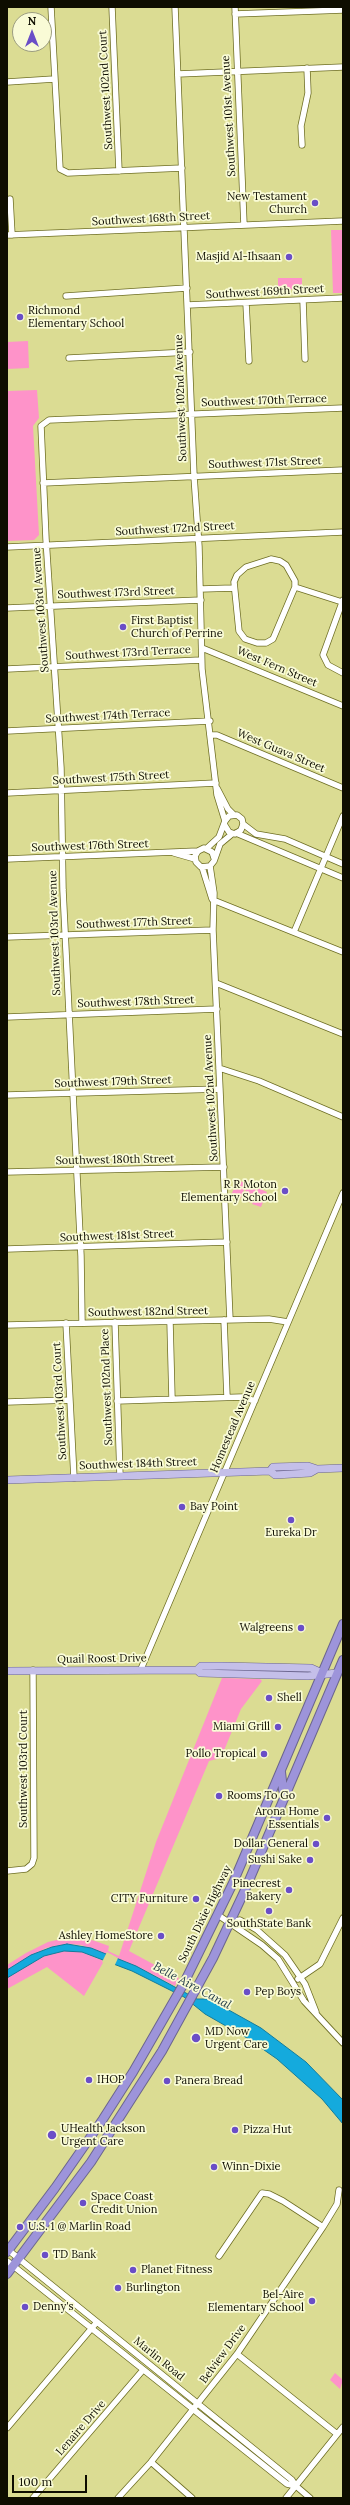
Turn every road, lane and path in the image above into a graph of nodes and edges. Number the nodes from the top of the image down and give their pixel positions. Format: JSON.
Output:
{"nodes":[{"id":1,"x":51,"y":7,"type":"edge"},
{"id":2,"x":112,"y":7,"type":"edge"},
{"id":3,"x":175,"y":7,"type":"edge"},
{"id":4,"x":235,"y":7,"type":"edge"},
{"id":5,"x":343,"y":10,"type":"edge"},
{"id":6,"x":235,"y":14,"type":"junction"},
{"id":7,"x":343,"y":67,"type":"edge"},
{"id":8,"x":308,"y":68,"type":"junction"},
{"id":9,"x":238,"y":72,"type":"junction"},
{"id":10,"x":178,"y":74,"type":"junction"},
{"id":11,"x":54,"y":79,"type":"junction"},
{"id":12,"x":7,"y":82,"type":"edge"},
{"id":13,"x":302,"y":145,"type":"dead end"},
{"id":14,"x":182,"y":168,"type":"junction"},
{"id":15,"x":119,"y":172,"type":"junction"},
{"id":16,"x":10,"y":199,"type":"dead end"},
{"id":17,"x":343,"y":221,"type":"edge"},
{"id":18,"x":244,"y":225,"type":"junction"},
{"id":19,"x":185,"y":228,"type":"junction"},
{"id":20,"x":9,"y":235,"type":"edge"},
{"id":21,"x":187,"y":288,"type":"junction"},
{"id":22,"x":66,"y":296,"type":"dead end"},
{"id":23,"x":343,"y":298,"type":"edge"},
{"id":24,"x":303,"y":300,"type":"junction"},
{"id":25,"x":246,"y":303,"type":"junction"},
{"id":26,"x":188,"y":305,"type":"junction"},
{"id":27,"x":190,"y":352,"type":"junction"},
{"id":28,"x":69,"y":358,"type":"dead end"},
{"id":29,"x":306,"y":359,"type":"dead end"},
{"id":30,"x":249,"y":362,"type":"dead end"},
{"id":31,"x":343,"y":408,"type":"edge"},
{"id":32,"x":192,"y":414,"type":"junction"},
{"id":33,"x":42,"y":424,"type":"joint"},
{"id":34,"x":343,"y":470,"type":"edge"},
{"id":35,"x":194,"y":476,"type":"junction"},
{"id":36,"x":43,"y":483,"type":"junction"},
{"id":37,"x":343,"y":532,"type":"edge"},
{"id":38,"x":198,"y":538,"type":"junction"},
{"id":39,"x":46,"y":545,"type":"junction"},
{"id":40,"x":7,"y":547,"type":"edge"},
{"id":41,"x":295,"y":587,"type":"junction"},
{"id":42,"x":233,"y":588,"type":"junction"},
{"id":43,"x":201,"y":589,"type":"junction"},
{"id":44,"x":201,"y":600,"type":"junction"},
{"id":45,"x":343,"y":601,"type":"edge"},
{"id":46,"x":51,"y":606,"type":"junction"},
{"id":47,"x":7,"y":608,"type":"edge"},
{"id":48,"x":202,"y":648,"type":"junction"},
{"id":49,"x":202,"y":660,"type":"junction"},
{"id":50,"x":55,"y":667,"type":"junction"},
{"id":51,"x":7,"y":669,"type":"edge"},
{"id":52,"x":343,"y":673,"type":"edge"},
{"id":53,"x":343,"y":706,"type":"edge"},
{"id":54,"x":210,"y":721,"type":"junction"},
{"id":55,"x":58,"y":728,"type":"junction"},
{"id":56,"x":7,"y":731,"type":"edge"},
{"id":57,"x":211,"y":735,"type":"junction"},
{"id":58,"x":217,"y":785,"type":"junction"},
{"id":59,"x":343,"y":788,"type":"edge"},
{"id":60,"x":62,"y":790,"type":"junction"},
{"id":61,"x":7,"y":793,"type":"edge"},
{"id":62,"x":234,"y":815,"type":"junction"},
{"id":63,"x":343,"y":816,"type":"edge"},
{"id":64,"x":224,"y":822,"type":"junction"},
{"id":65,"x":244,"y":824,"type":"junction"},
{"id":66,"x":234,"y":833,"type":"junction"},
{"id":67,"x":207,"y":848,"type":"junction"},
{"id":68,"x":198,"y":851,"type":"junction"},
{"id":69,"x":173,"y":852,"type":"junction"},
{"id":70,"x":63,"y":857,"type":"junction"},
{"id":71,"x":325,"y":857,"type":"junction"},
{"id":72,"x":214,"y":858,"type":"junction"},
{"id":73,"x":7,"y":859,"type":"edge"},
{"id":74,"x":195,"y":859,"type":"junction"},
{"id":75,"x":343,"y":864,"type":"edge"},
{"id":76,"x":210,"y":866,"type":"junction"},
{"id":77,"x":202,"y":867,"type":"junction"},
{"id":78,"x":320,"y":868,"type":"junction"},
{"id":79,"x":343,"y":878,"type":"edge"},
{"id":80,"x":212,"y":900,"type":"junction"},
{"id":81,"x":214,"y":930,"type":"junction"},
{"id":82,"x":294,"y":932,"type":"junction"},
{"id":83,"x":65,"y":935,"type":"junction"},
{"id":84,"x":7,"y":937,"type":"edge"},
{"id":85,"x":343,"y":952,"type":"edge"},
{"id":86,"x":216,"y":983,"type":"junction"},
{"id":87,"x":217,"y":1009,"type":"junction"},
{"id":88,"x":68,"y":1014,"type":"junction"},
{"id":89,"x":7,"y":1017,"type":"edge"},
{"id":90,"x":343,"y":1034,"type":"edge"},
{"id":91,"x":219,"y":1068,"type":"junction"},
{"id":92,"x":220,"y":1089,"type":"junction"},
{"id":93,"x":72,"y":1093,"type":"junction"},
{"id":94,"x":7,"y":1095,"type":"edge"},
{"id":95,"x":343,"y":1117,"type":"edge"},
{"id":96,"x":224,"y":1167,"type":"junction"},
{"id":97,"x":76,"y":1171,"type":"junction"},
{"id":98,"x":7,"y":1172,"type":"edge"},
{"id":99,"x":343,"y":1194,"type":"edge"},
{"id":100,"x":227,"y":1242,"type":"junction"},
{"id":101,"x":80,"y":1247,"type":"junction"},
{"id":102,"x":7,"y":1249,"type":"edge"},
{"id":103,"x":227,"y":1320,"type":"junction"},
{"id":104,"x":115,"y":1322,"type":"junction"},
{"id":105,"x":170,"y":1322,"type":"junction"},
{"id":106,"x":288,"y":1322,"type":"junction"},
{"id":107,"x":66,"y":1323,"type":"junction"},
{"id":108,"x":82,"y":1323,"type":"junction"},
{"id":109,"x":7,"y":1325,"type":"edge"},
{"id":110,"x":227,"y":1397,"type":"junction"},
{"id":111,"x":70,"y":1400,"type":"junction"},
{"id":112,"x":172,"y":1400,"type":"junction"},
{"id":113,"x":117,"y":1401,"type":"junction"},
{"id":114,"x":255,"y":1401,"type":"junction"},
{"id":115,"x":7,"y":1402,"type":"edge"},
{"id":116,"x":343,"y":1468,"type":"edge"},
{"id":117,"x":224,"y":1472,"type":"junction"},
{"id":118,"x":120,"y":1476,"type":"junction"},
{"id":119,"x":74,"y":1478,"type":"junction"},
{"id":120,"x":7,"y":1480,"type":"edge"},
{"id":121,"x":343,"y":1624,"type":"edge"},
{"id":122,"x":343,"y":1660,"type":"edge"},
{"id":123,"x":33,"y":1670,"type":"junction"},
{"id":124,"x":141,"y":1670,"type":"junction"},
{"id":125,"x":7,"y":1671,"type":"edge"},
{"id":126,"x":323,"y":1673,"type":"junction"},
{"id":127,"x":340,"y":1673,"type":"edge"},
{"id":128,"x":281,"y":1769,"type":"junction"},
{"id":129,"x":275,"y":1785,"type":"junction"},
{"id":130,"x":287,"y":1793,"type":"junction"},
{"id":131,"x":280,"y":1809,"type":"junction"},
{"id":132,"x":7,"y":1871,"type":"edge"},
{"id":133,"x":218,"y":1915,"type":"junction"},
{"id":134,"x":343,"y":1918,"type":"edge"},
{"id":135,"x":231,"y":1922,"type":"junction"},
{"id":136,"x":301,"y":1977,"type":"junction"},
{"id":137,"x":293,"y":1982,"type":"junction"},
{"id":138,"x":318,"y":2018,"type":"junction"},
{"id":139,"x":343,"y":2043,"type":"edge"},
{"id":140,"x":103,"y":2119,"type":"junction"},
{"id":141,"x":115,"y":2126,"type":"junction"},
{"id":142,"x":339,"y":2190,"type":"dead end"},
{"id":143,"x":323,"y":2227,"type":"junction"},
{"id":144,"x":7,"y":2250,"type":"edge"},
{"id":145,"x":219,"y":2256,"type":"dead end"},
{"id":146,"x":19,"y":2259,"type":"junction"},
{"id":147,"x":10,"y":2264,"type":"edge"},
{"id":148,"x":7,"y":2274,"type":"edge"},
{"id":149,"x":97,"y":2322,"type":"junction"},
{"id":150,"x":92,"y":2328,"type":"junction"},
{"id":151,"x":237,"y":2354,"type":"junction"},
{"id":152,"x":143,"y":2370,"type":"junction"},
{"id":153,"x":198,"y":2404,"type":"junction"},
{"id":154,"x":193,"y":2410,"type":"junction"},
{"id":155,"x":343,"y":2427,"type":"edge"},
{"id":156,"x":7,"y":2428,"type":"edge"},
{"id":157,"x":337,"y":2434,"type":"junction"},
{"id":158,"x":151,"y":2462,"type":"junction"},
{"id":159,"x":296,"y":2486,"type":"junction"},
{"id":160,"x":33,"y":2498,"type":"edge"},
{"id":161,"x":118,"y":2498,"type":"edge"},
{"id":162,"x":192,"y":2498,"type":"edge"},
{"id":163,"x":286,"y":2498,"type":"edge"},
{"id":164,"x":310,"y":2498,"type":"edge"}],
"edges":[{"from":1,"to":11,"type":"street"},
{"from":2,"to":15,"type":"street","name":"Southwest 102nd Court"},
{"from":3,"to":10,"type":"street","name":"Southwest 102nd Avenue"},
{"from":4,"to":6,"type":"street","name":"Southwest 101st Avenue"},
{"from":5,"to":6,"type":"street"},
{"from":6,"to":9,"type":"street","name":"Southwest 101st Avenue"},
{"from":7,"to":8,"type":"street"},
{"from":8,"to":9,"type":"street"},
{"from":8,"to":13,"type":"street"},
{"from":9,"to":10,"type":"street"},
{"from":9,"to":18,"type":"street","name":"Southwest 101st Avenue"},
{"from":10,"to":14,"type":"street","name":"Southwest 102nd Avenue"},
{"from":11,"to":12,"type":"street"},
{"from":11,"to":15,"type":"street"},
{"from":14,"to":15,"type":"street"},
{"from":14,"to":19,"type":"street","name":"Southwest 102nd Avenue"},
{"from":16,"to":20,"type":"street"},
{"from":17,"to":18,"type":"street","name":"Southwest 168th Street"},
{"from":18,"to":19,"type":"street","name":"Southwest 168th Street"},
{"from":19,"to":20,"type":"street","name":"Southwest 168th Street"},
{"from":19,"to":21,"type":"street","name":"Southwest 102nd Avenue"},
{"from":21,"to":22,"type":"street"},
{"from":21,"to":26,"type":"street","name":"Southwest 102nd Avenue"},
{"from":23,"to":24,"type":"street","name":"Southwest 169th Street"},
{"from":24,"to":25,"type":"street","name":"Southwest 169th Street"},
{"from":24,"to":29,"type":"street"},
{"from":25,"to":26,"type":"street","name":"Southwest 169th Street"},
{"from":25,"to":30,"type":"street"},
{"from":26,"to":27,"type":"street","name":"Southwest 102nd Avenue"},
{"from":27,"to":28,"type":"street"},
{"from":27,"to":32,"type":"street","name":"Southwest 102nd Avenue"},
{"from":31,"to":32,"type":"street","name":"Southwest 170th Terrace"},
{"from":32,"to":33,"type":"street","name":"Southwest 170th Terrace"},
{"from":32,"to":35,"type":"street","name":"Southwest 102nd Avenue"},
{"from":33,"to":36,"type":"street","name":"Southwest 103rd Avenue"},
{"from":34,"to":35,"type":"street","name":"Southwest 171st Street"},
{"from":35,"to":36,"type":"street","name":"Southwest 171st Street"},
{"from":35,"to":38,"type":"street","name":"Southwest 102nd Avenue"},
{"from":36,"to":39,"type":"street","name":"Southwest 103rd Avenue"},
{"from":37,"to":38,"type":"street","name":"Southwest 172nd Street"},
{"from":38,"to":39,"type":"street","name":"Southwest 172nd Street"},
{"from":38,"to":43,"type":"street","name":"Southwest 102nd Avenue"},
{"from":39,"to":40,"type":"street","name":"Southwest 172nd Street"},
{"from":39,"to":46,"type":"street","name":"Southwest 103rd Avenue"},
{"from":41,"to":42,"type":"street"},
{"from":41,"to":42,"type":"street"},
{"from":41,"to":45,"type":"street"},
{"from":42,"to":43,"type":"street"},
{"from":43,"to":44,"type":"street","name":"Southwest 102nd Avenue"},
{"from":44,"to":46,"type":"street","name":"Southwest 173rd Street"},
{"from":44,"to":48,"type":"street","name":"Southwest 102nd Avenue"},
{"from":45,"to":52,"type":"street"},
{"from":46,"to":47,"type":"street","name":"Southwest 173rd Street"},
{"from":46,"to":50,"type":"street","name":"Southwest 103rd Avenue"},
{"from":48,"to":49,"type":"street","name":"Southwest 102nd Avenue"},
{"from":48,"to":53,"type":"street","name":"West Fern Street"},
{"from":49,"to":50,"type":"street","name":"Southwest 173rd Terrace"},
{"from":49,"to":54,"type":"street","name":"Southwest 102nd Avenue"},
{"from":50,"to":51,"type":"street","name":"Southwest 173rd Terrace"},
{"from":50,"to":55,"type":"street","name":"Southwest 103rd Avenue"},
{"from":54,"to":55,"type":"street","name":"Southwest 174th Terrace"},
{"from":54,"to":57,"type":"street","name":"Southwest 102nd Avenue"},
{"from":55,"to":56,"type":"street","name":"Southwest 174th Terrace"},
{"from":55,"to":60,"type":"street","name":"Southwest 103rd Avenue"},
{"from":57,"to":58,"type":"street","name":"Southwest 102nd Avenue"},
{"from":57,"to":59,"type":"street","name":"West Guava Street"},
{"from":58,"to":60,"type":"street","name":"Southwest 175th Street"},
{"from":58,"to":62,"type":"street","name":"Southwest 102nd Avenue"},
{"from":58,"to":64,"type":"street","name":"Southwest 102nd Avenue"},
{"from":60,"to":61,"type":"street","name":"Southwest 175th Street"},
{"from":60,"to":70,"type":"street","name":"Southwest 103rd Avenue"},
{"from":62,"to":64,"type":"street"},
{"from":62,"to":65,"type":"street"},
{"from":63,"to":71,"type":"street"},
{"from":64,"to":66,"type":"street"},
{"from":64,"to":67,"type":"street"},
{"from":65,"to":66,"type":"street"},
{"from":65,"to":71,"type":"street"},
{"from":66,"to":72,"type":"street"},
{"from":66,"to":78,"type":"street"},
{"from":67,"to":68,"type":"street"},
{"from":67,"to":72,"type":"street"},
{"from":68,"to":69,"type":"street","name":"Southwest 176th Street"},
{"from":68,"to":74,"type":"street"},
{"from":69,"to":70,"type":"street","name":"Southwest 176th Street"},
{"from":69,"to":74,"type":"street","name":"Southwest 176th Street"},
{"from":70,"to":73,"type":"street","name":"Southwest 176th Street"},
{"from":70,"to":83,"type":"street","name":"Southwest 103rd Avenue"},
{"from":71,"to":75,"type":"street"},
{"from":71,"to":78,"type":"street"},
{"from":72,"to":76,"type":"street"},
{"from":74,"to":77,"type":"street"},
{"from":76,"to":77,"type":"street"},
{"from":76,"to":80,"type":"street","name":"Southwest 102nd Avenue"},
{"from":77,"to":80,"type":"street","name":"Southwest 102nd Avenue"},
{"from":78,"to":79,"type":"street"},
{"from":78,"to":82,"type":"street"},
{"from":80,"to":81,"type":"street","name":"Southwest 102nd Avenue"},
{"from":80,"to":82,"type":"street"},
{"from":81,"to":83,"type":"street","name":"Southwest 177th Street"},
{"from":81,"to":86,"type":"street","name":"Southwest 102nd Avenue"},
{"from":82,"to":85,"type":"street"},
{"from":83,"to":84,"type":"street","name":"Southwest 177th Street"},
{"from":83,"to":88,"type":"street","name":"Southwest 103rd Avenue"},
{"from":86,"to":87,"type":"street","name":"Southwest 102nd Avenue"},
{"from":86,"to":90,"type":"street"},
{"from":87,"to":88,"type":"street","name":"Southwest 178th Street"},
{"from":87,"to":91,"type":"street","name":"Southwest 102nd Avenue"},
{"from":88,"to":89,"type":"street","name":"Southwest 178th Street"},
{"from":88,"to":93,"type":"street","name":"Southwest 103rd Avenue"},
{"from":91,"to":92,"type":"street","name":"Southwest 102nd Avenue"},
{"from":91,"to":95,"type":"street"},
{"from":92,"to":93,"type":"street","name":"Southwest 179th Street"},
{"from":92,"to":96,"type":"street","name":"Southwest 102nd Avenue"},
{"from":93,"to":94,"type":"street","name":"Southwest 179th Street"},
{"from":93,"to":97,"type":"street","name":"Southwest 103rd Avenue"},
{"from":96,"to":97,"type":"street","name":"Southwest 180th Street"},
{"from":96,"to":100,"type":"street","name":"Southwest 102nd Avenue"},
{"from":97,"to":98,"type":"street","name":"Southwest 180th Street"},
{"from":97,"to":101,"type":"street","name":"Southwest 103rd Avenue"},
{"from":99,"to":106,"type":"street","name":"Homestead Avenue"},
{"from":100,"to":101,"type":"street","name":"Southwest 181st Street"},
{"from":100,"to":103,"type":"street","name":"Southwest 102nd Avenue"},
{"from":101,"to":102,"type":"street","name":"Southwest 181st Street"},
{"from":101,"to":108,"type":"street","name":"Southwest 103rd Avenue"},
{"from":103,"to":105,"type":"street","name":"Southwest 182nd Street"},
{"from":103,"to":106,"type":"street","name":"Southwest 182nd Street"},
{"from":103,"to":110,"type":"street","name":"Southwest 102nd Avenue"},
{"from":104,"to":105,"type":"street","name":"Southwest 182nd Street"},
{"from":104,"to":108,"type":"street","name":"Southwest 182nd Street"},
{"from":104,"to":113,"type":"street","name":"Southwest 102nd Place"},
{"from":105,"to":112,"type":"street"},
{"from":106,"to":114,"type":"street","name":"Homestead Avenue"},
{"from":107,"to":108,"type":"street","name":"Southwest 182nd Street"},
{"from":107,"to":109,"type":"street","name":"Southwest 182nd Street"},
{"from":107,"to":111,"type":"street","name":"Southwest 103rd Court"},
{"from":110,"to":112,"type":"street"},
{"from":110,"to":114,"type":"street"},
{"from":111,"to":115,"type":"street"},
{"from":111,"to":119,"type":"street","name":"Southwest 103rd Court"},
{"from":112,"to":113,"type":"street"},
{"from":113,"to":118,"type":"street","name":"Southwest 102nd Place"},
{"from":114,"to":117,"type":"street","name":"Homestead Avenue"},
{"from":116,"to":117,"type":"main road","name":"Southwest 184th Street"},
{"from":117,"to":118,"type":"main road","name":"Southwest 184th Street"},
{"from":117,"to":124,"type":"street","name":"Homestead Avenue"},
{"from":118,"to":119,"type":"main road","name":"Southwest 184th Street"},
{"from":119,"to":120,"type":"main road","name":"Southwest 184th Street"},
{"from":121,"to":126,"type":"highway","name":"South Dixie Highway"},
{"from":122,"to":127,"type":"highway"},
{"from":123,"to":124,"type":"main road","name":"Quail Roost Drive"},
{"from":123,"to":125,"type":"main road","name":"Quail Roost Drive"},
{"from":123,"to":132,"type":"street","name":"Southwest 103rd Court"},
{"from":124,"to":126,"type":"main road","name":"Quail Roost Drive"},
{"from":126,"to":127,"type":"main road","name":"Quail Roost Drive"},
{"from":126,"to":128,"type":"highway","name":"South Dixie Highway"},
{"from":127,"to":130,"type":"highway"},
{"from":128,"to":129,"type":"highway","name":"South Dixie Highway"},
{"from":128,"to":130,"type":"highway"},
{"from":129,"to":131,"type":"highway"},
{"from":129,"to":133,"type":"highway","name":"South Dixie Highway"},
{"from":130,"to":131,"type":"highway"},
{"from":131,"to":135,"type":"highway"},
{"from":133,"to":135,"type":"street"},
{"from":133,"to":140,"type":"highway","name":"South Dixie Highway"},
{"from":134,"to":136,"type":"street"},
{"from":135,"to":136,"type":"street"},
{"from":135,"to":137,"type":"street"},
{"from":135,"to":141,"type":"highway"},
{"from":136,"to":137,"type":"street"},
{"from":136,"to":138,"type":"street"},
{"from":137,"to":138,"type":"street"},
{"from":138,"to":139,"type":"street"},
{"from":140,"to":141,"type":"highway"},
{"from":140,"to":144,"type":"highway","name":"South Dixie Highway"},
{"from":141,"to":146,"type":"highway"},
{"from":142,"to":143,"type":"street","name":"Belview Drive"},
{"from":143,"to":145,"type":"street"},
{"from":143,"to":151,"type":"street","name":"Belview Drive"},
{"from":144,"to":146,"type":"street","name":"Marlin Road"},
{"from":146,"to":147,"type":"highway"},
{"from":146,"to":149,"type":"street","name":"Marlin Road"},
{"from":147,"to":148,"type":"highway"},
{"from":147,"to":150,"type":"street","name":"Marlin Road"},
{"from":149,"to":150,"type":"street"},
{"from":149,"to":153,"type":"street","name":"Marlin Road"},
{"from":150,"to":152,"type":"street","name":"Marlin Road"},
{"from":150,"to":156,"type":"street"},
{"from":151,"to":153,"type":"street","name":"Belview Drive"},
{"from":151,"to":157,"type":"street"},
{"from":152,"to":154,"type":"street","name":"Marlin Road"},
{"from":152,"to":160,"type":"street","name":"Lenaire Drive"},
{"from":153,"to":154,"type":"street","name":"Belview Drive"},
{"from":153,"to":159,"type":"street","name":"Marlin Road"},
{"from":154,"to":158,"type":"street","name":"Belview Drive"},
{"from":154,"to":159,"type":"street","name":"Marlin Road"},
{"from":155,"to":157,"type":"street"},
{"from":157,"to":159,"type":"street"},
{"from":158,"to":161,"type":"street","name":"Belview Drive"},
{"from":158,"to":162,"type":"street"},
{"from":159,"to":163,"type":"street"},
{"from":159,"to":164,"type":"street","name":"Marlin Road"}]}
